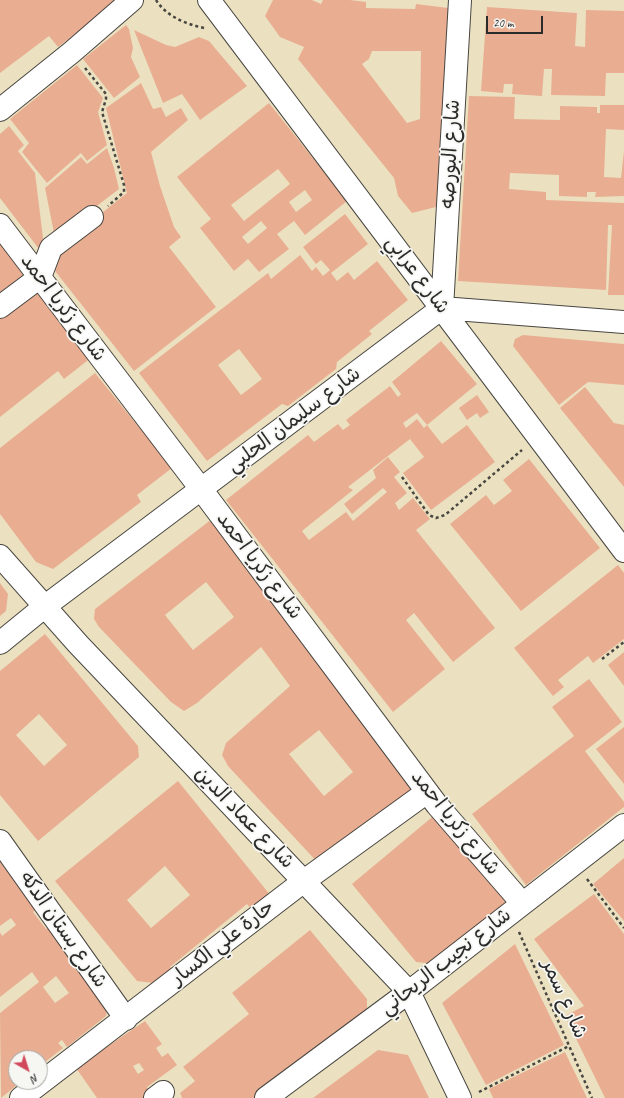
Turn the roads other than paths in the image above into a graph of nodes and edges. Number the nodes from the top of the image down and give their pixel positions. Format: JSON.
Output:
{"nodes":[{"id":1,"x":132,"y":0,"type":"edge"},
{"id":2,"x":209,"y":0,"type":"edge"},
{"id":3,"x":460,"y":0,"type":"edge"},
{"id":4,"x":0,"y":110,"type":"edge"},
{"id":5,"x":92,"y":217,"type":"road end"},
{"id":6,"x":0,"y":225,"type":"edge"},
{"id":7,"x":40,"y":277,"type":"junction"},
{"id":8,"x":0,"y":307,"type":"edge"},
{"id":9,"x":442,"y":308,"type":"junction"},
{"id":10,"x":624,"y":322,"type":"edge"},
{"id":11,"x":201,"y":489,"type":"junction"},
{"id":12,"x":624,"y":551,"type":"edge"},
{"id":13,"x":0,"y":556,"type":"edge"},
{"id":14,"x":44,"y":607,"type":"junction"},
{"id":15,"x":0,"y":643,"type":"edge"},
{"id":16,"x":427,"y":792,"type":"junction"},
{"id":17,"x":624,"y":825,"type":"edge"},
{"id":18,"x":0,"y":841,"type":"edge"},
{"id":19,"x":304,"y":881,"type":"junction"},
{"id":20,"x":516,"y":908,"type":"junction"},
{"id":21,"x":409,"y":992,"type":"junction"},
{"id":22,"x":126,"y":1019,"type":"junction"},
{"id":23,"x":468,"y":1096,"type":"edge"},
{"id":24,"x":21,"y":1098,"type":"edge"},
{"id":25,"x":266,"y":1098,"type":"edge"}],
"edges":[{"from":1,"to":4,"type":"street"},
{"from":2,"to":9,"type":"street","name":"شارع عرابي"},
{"from":3,"to":9,"type":"street","name":"شارع البورصه"},
{"from":5,"to":7,"type":"street"},
{"from":6,"to":7,"type":"street","name":"شارع زكريا احمد"},
{"from":7,"to":8,"type":"street"},
{"from":7,"to":11,"type":"street","name":"شارع زكريا احمد"},
{"from":9,"to":10,"type":"street"},
{"from":9,"to":11,"type":"street","name":"شارع سليمان الحلبي"},
{"from":9,"to":12,"type":"street","name":"شارع عرابي"},
{"from":11,"to":14,"type":"street","name":"شارع سليمان الحلبي"},
{"from":11,"to":16,"type":"street","name":"شارع زكريا احمد"},
{"from":13,"to":14,"type":"street","name":"شارع عماد الدين"},
{"from":14,"to":15,"type":"street","name":"شارع سليمان الحلبي"},
{"from":14,"to":19,"type":"street","name":"شارع عماد الدين"},
{"from":16,"to":19,"type":"street","name":"حارة علي الكسار"},
{"from":16,"to":20,"type":"street","name":"شارع زكريا احمد"},
{"from":17,"to":20,"type":"street","name":"شارع نجيب الريحاني"},
{"from":18,"to":22,"type":"street","name":"شارع بستان الدكه"},
{"from":19,"to":21,"type":"street","name":"شارع عماد الدين"},
{"from":19,"to":22,"type":"street","name":"حارة علي الكسار"},
{"from":20,"to":21,"type":"street","name":"شارع نجيب الريحاني"},
{"from":21,"to":23,"type":"street","name":"شارع عماد الدين"},
{"from":21,"to":25,"type":"street","name":"شارع نجيب الريحاني"},
{"from":22,"to":24,"type":"street","name":"حارة علي الكسار"}]}
